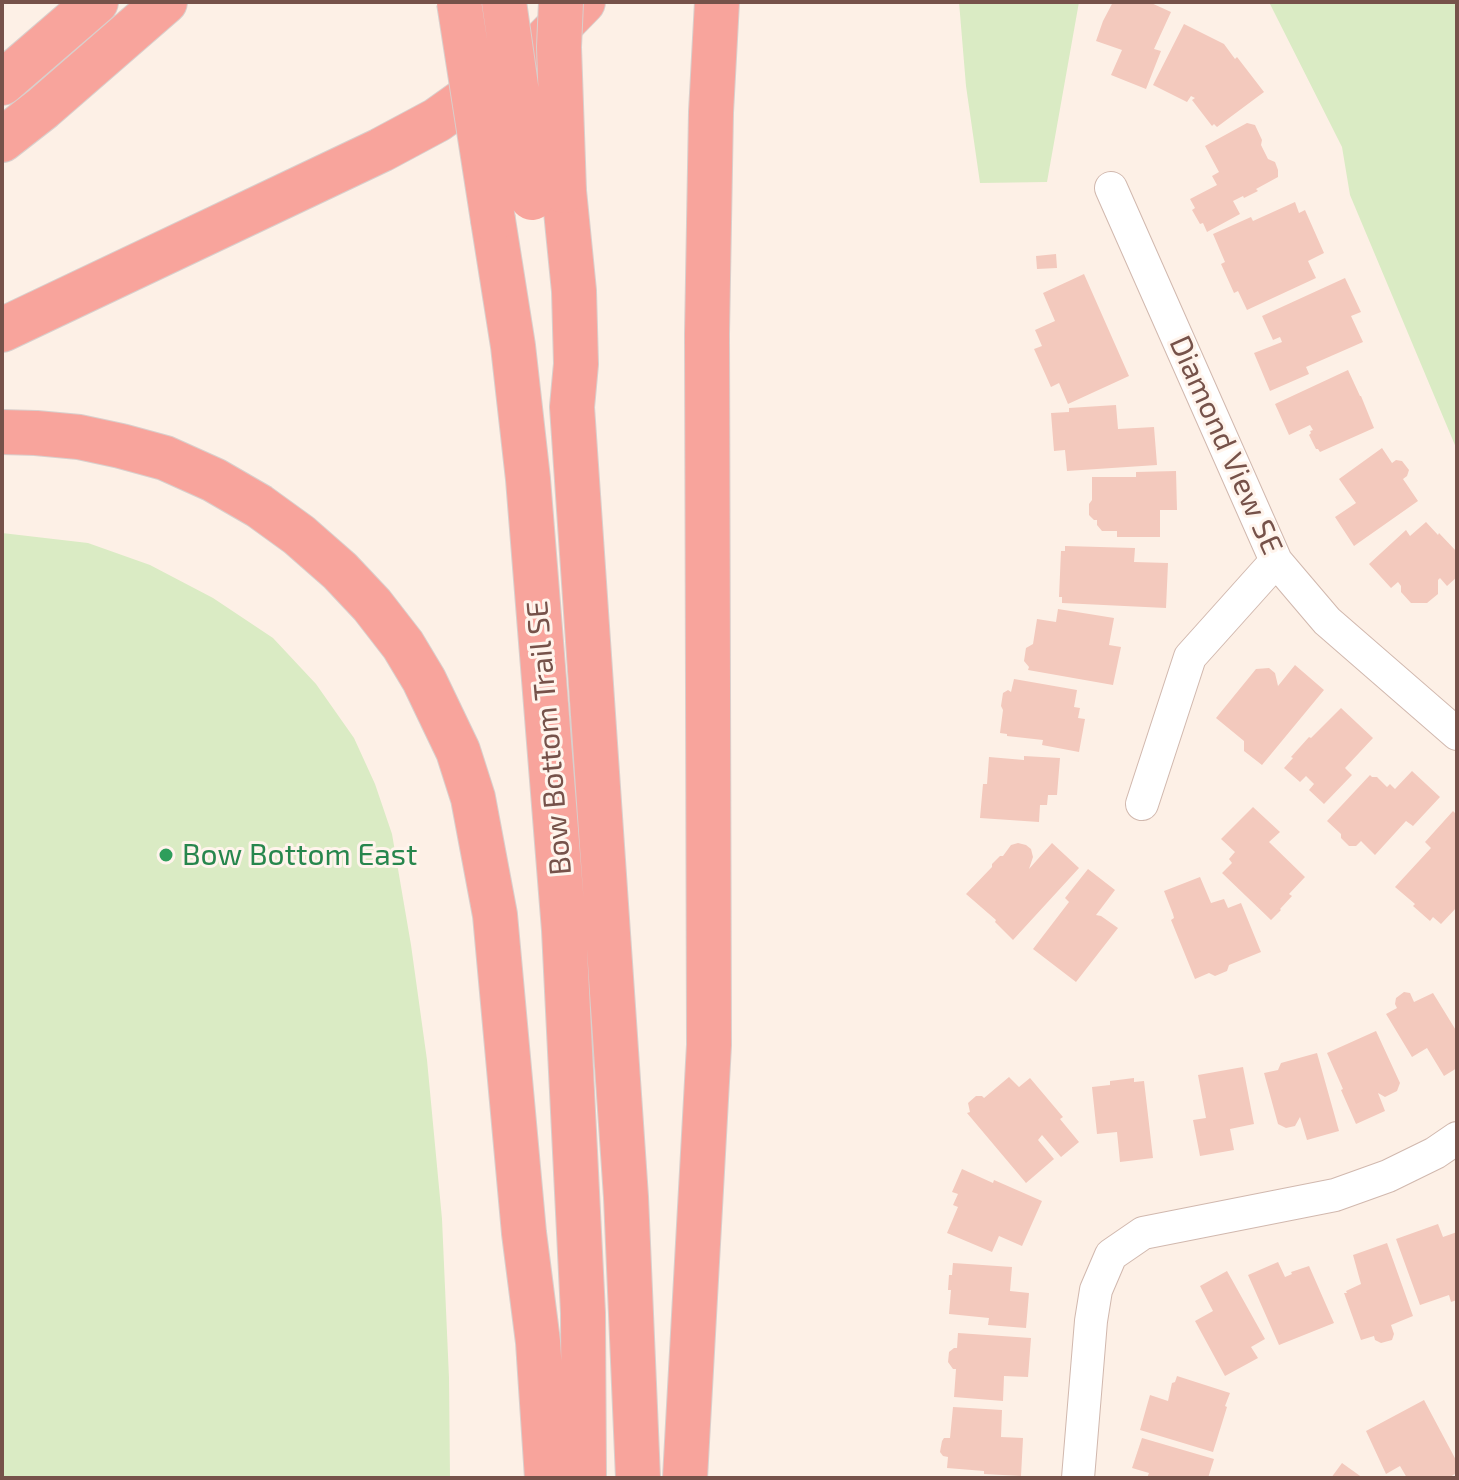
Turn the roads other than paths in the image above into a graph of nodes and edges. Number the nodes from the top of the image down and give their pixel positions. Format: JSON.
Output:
{"nodes":[{"id":1,"x":96,"y":2,"type":"edge"},
{"id":2,"x":165,"y":2,"type":"edge"},
{"id":3,"x":459,"y":2,"type":"edge"},
{"id":4,"x":504,"y":2,"type":"edge"},
{"id":5,"x":561,"y":2,"type":"edge"},
{"id":6,"x":583,"y":2,"type":"edge"},
{"id":7,"x":717,"y":2,"type":"edge"},
{"id":8,"x":2,"y":83,"type":"edge"},
{"id":9,"x":2,"y":140,"type":"edge"},
{"id":10,"x":1111,"y":188,"type":"dead end"},
{"id":11,"x":548,"y":194,"type":"junction"},
{"id":12,"x":2,"y":330,"type":"edge"},
{"id":13,"x":2,"y":432,"type":"edge"},
{"id":14,"x":1276,"y":561,"type":"junction"},
{"id":15,"x":1457,"y":734,"type":"edge"},
{"id":16,"x":1142,"y":804,"type":"dead end"},
{"id":17,"x":1457,"y":1138,"type":"edge"},
{"id":18,"x":547,"y":1478,"type":"edge"},
{"id":19,"x":584,"y":1478,"type":"edge"},
{"id":20,"x":638,"y":1478,"type":"edge"},
{"id":21,"x":685,"y":1478,"type":"edge"},
{"id":22,"x":1078,"y":1478,"type":"edge"}],
"edges":[{"from":1,"to":8,"type":"highway"},
{"from":2,"to":9,"type":"highway"},
{"from":3,"to":19,"type":"highway","name":"Bow Bottom Trail SE","bridge":true},
{"from":4,"to":11,"type":"highway","bridge":true},
{"from":5,"to":11,"type":"highway","bridge":true},
{"from":6,"to":12,"type":"highway"},
{"from":7,"to":21,"type":"highway"},
{"from":10,"to":14,"type":"street","name":"Diamond View SE"},
{"from":11,"to":20,"type":"highway","name":"Bow Bottom Trail SE"},
{"from":13,"to":18,"type":"highway"},
{"from":14,"to":15,"type":"street","name":"Diamond View SE"},
{"from":14,"to":16,"type":"street"},
{"from":17,"to":22,"type":"street"}]}
